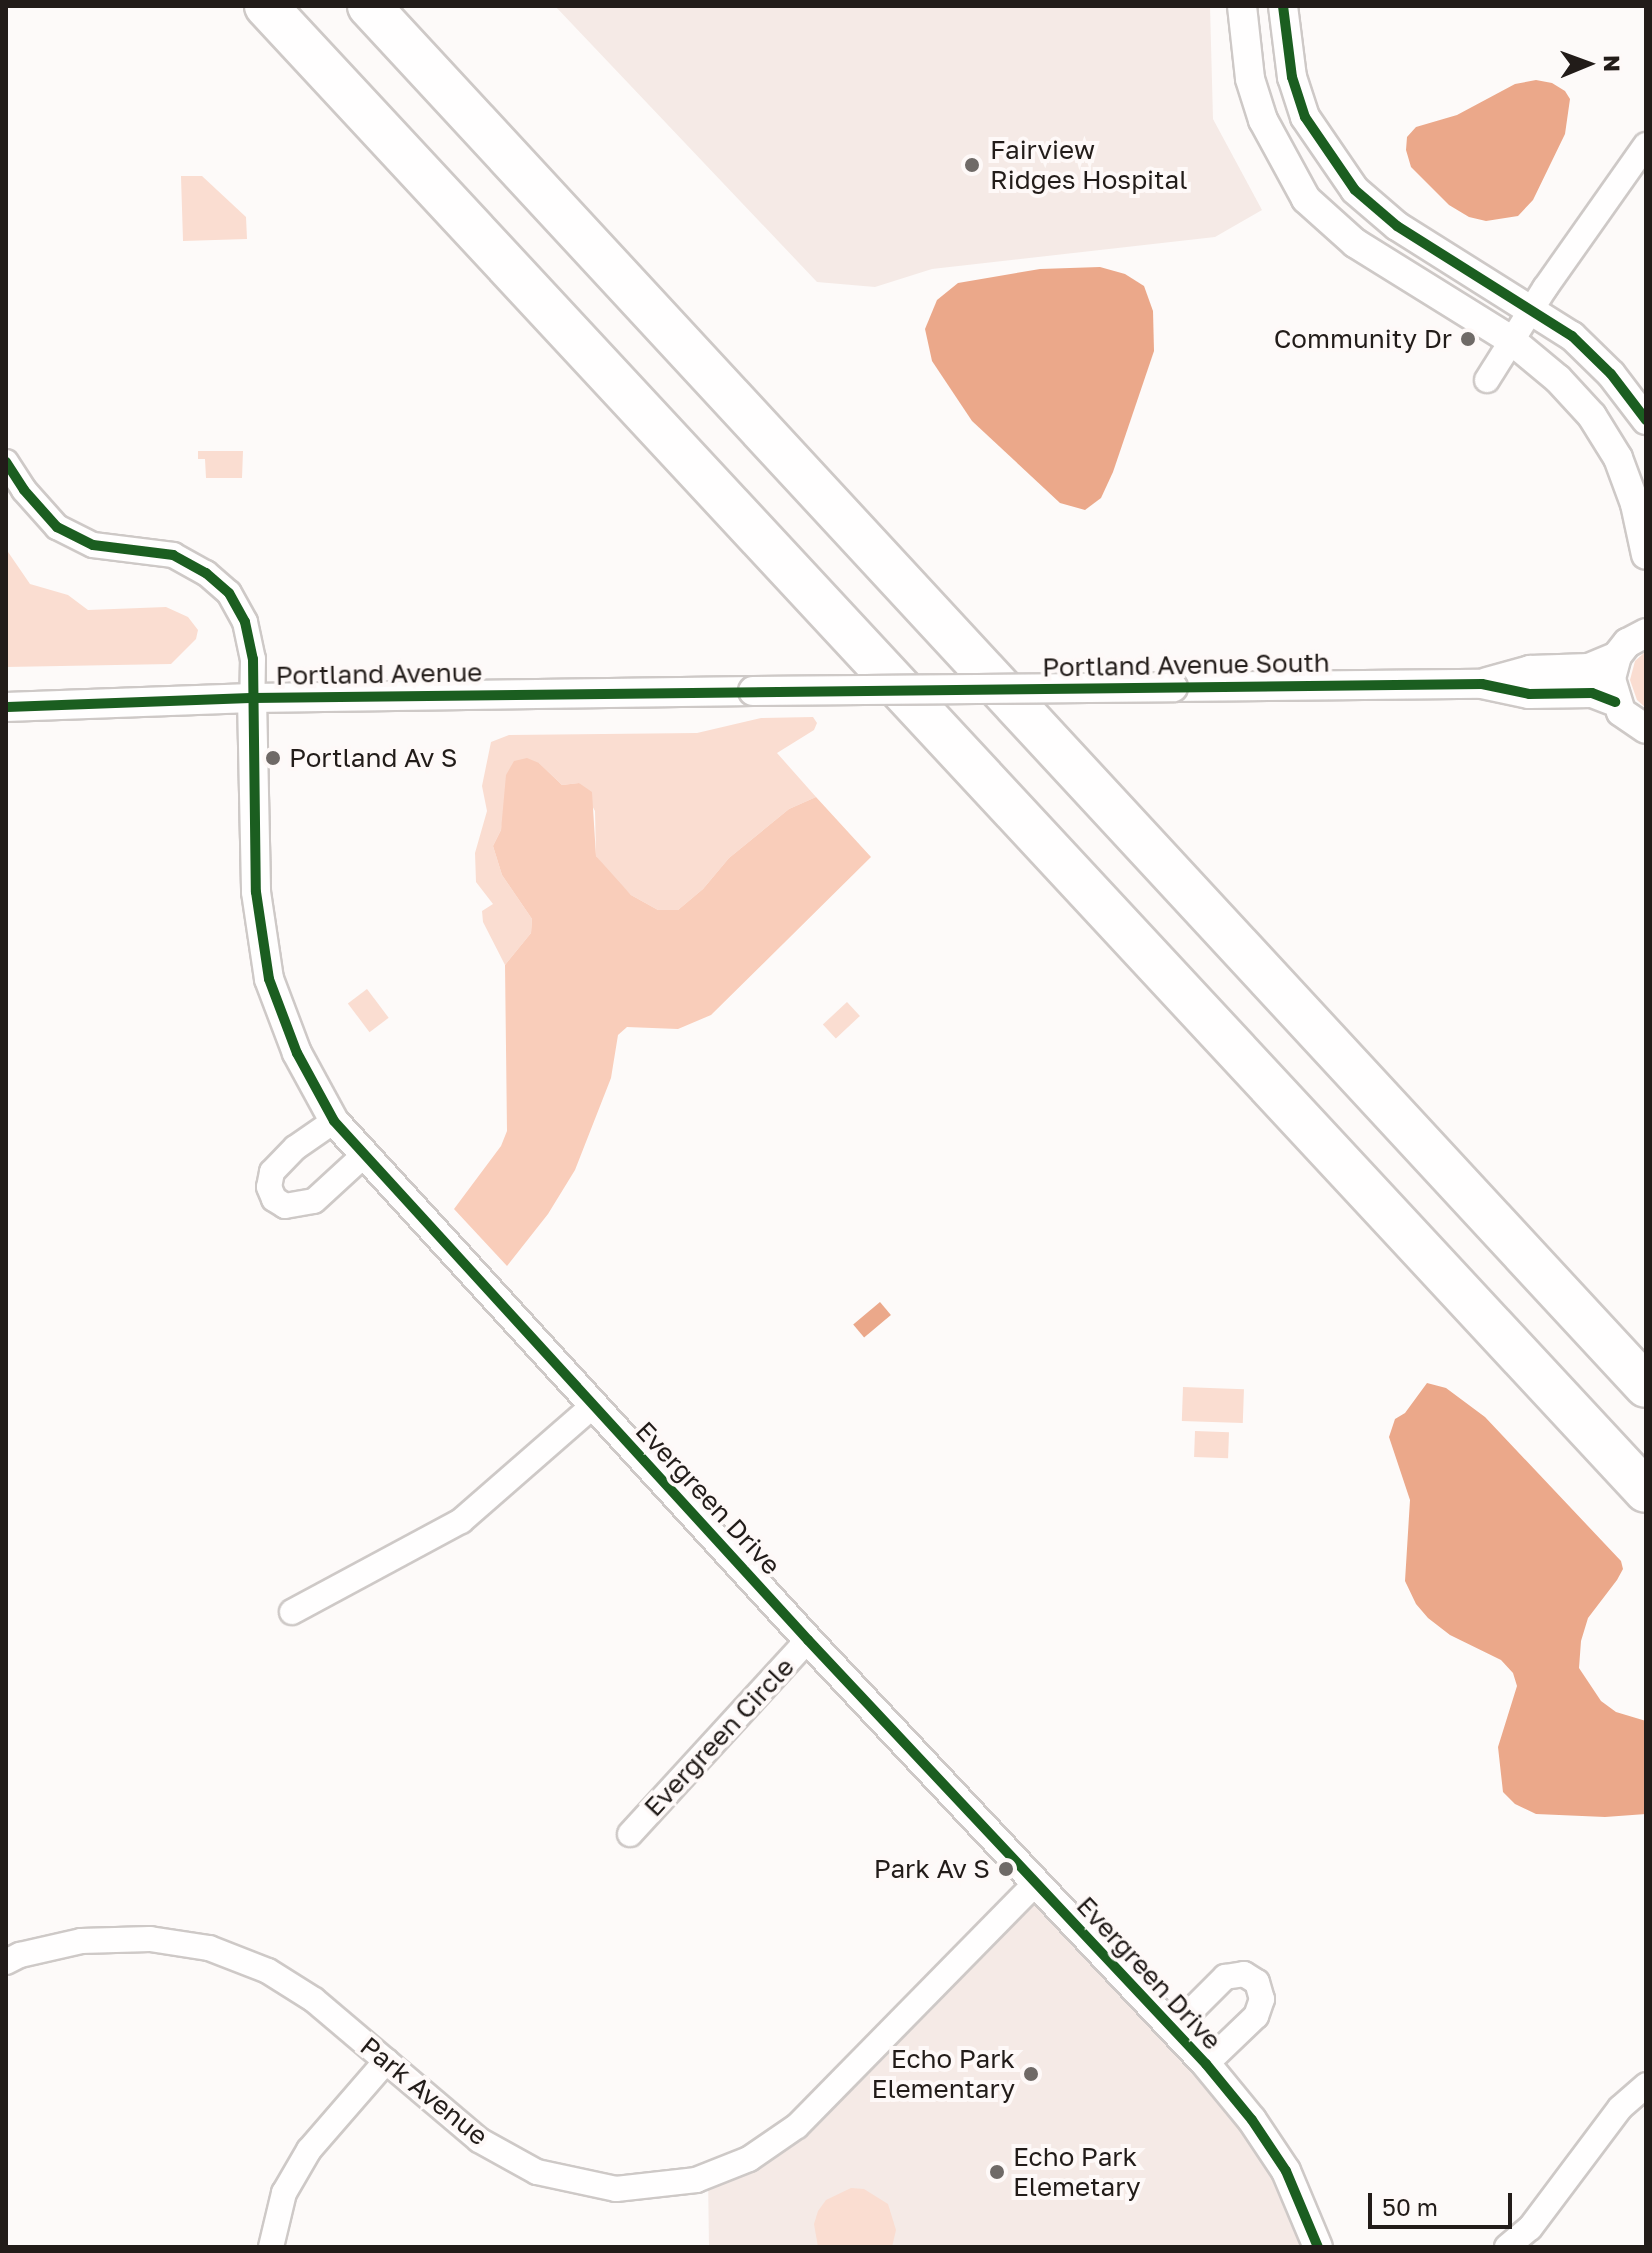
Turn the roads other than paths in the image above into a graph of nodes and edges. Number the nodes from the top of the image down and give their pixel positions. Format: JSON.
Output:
{"nodes":[{"id":1,"x":266,"y":6,"type":"edge"},
{"id":2,"x":369,"y":6,"type":"edge"},
{"id":3,"x":386,"y":6,"type":"edge"},
{"id":4,"x":1242,"y":6,"type":"edge"},
{"id":5,"x":1283,"y":6,"type":"edge"},
{"id":6,"x":478,"y":123,"type":"junction"},
{"id":7,"x":1646,"y":145,"type":"edge"},
{"id":8,"x":1531,"y":309,"type":"junction"},
{"id":9,"x":1511,"y":340,"type":"junction"},
{"id":10,"x":1487,"y":380,"type":"dead end"},
{"id":11,"x":1646,"y":420,"type":"edge"},
{"id":12,"x":6,"y":462,"type":"edge"},
{"id":13,"x":1646,"y":555,"type":"edge"},
{"id":14,"x":1644,"y":627,"type":"edge"},
{"id":15,"x":1617,"y":656,"type":"junction"},
{"id":16,"x":1482,"y":684,"type":"junction"},
{"id":17,"x":753,"y":691,"type":"joint"},
{"id":18,"x":252,"y":698,"type":"junction"},
{"id":19,"x":1615,"y":702,"type":"junction"},
{"id":20,"x":6,"y":707,"type":"edge"},
{"id":21,"x":1644,"y":732,"type":"edge"},
{"id":22,"x":334,"y":1121,"type":"junction"},
{"id":23,"x":364,"y":1155,"type":"junction"},
{"id":24,"x":1646,"y":1386,"type":"edge"},
{"id":25,"x":593,"y":1406,"type":"junction"},
{"id":26,"x":1646,"y":1491,"type":"edge"},
{"id":27,"x":292,"y":1612,"type":"dead end"},
{"id":28,"x":808,"y":1640,"type":"junction"},
{"id":29,"x":630,"y":1834,"type":"dead end"},
{"id":30,"x":1035,"y":1884,"type":"junction"},
{"id":31,"x":6,"y":1962,"type":"edge"},
{"id":32,"x":1173,"y":2029,"type":"junction"},
{"id":33,"x":386,"y":2061,"type":"junction"},
{"id":34,"x":1206,"y":2064,"type":"junction"},
{"id":35,"x":1646,"y":2085,"type":"edge"},
{"id":36,"x":271,"y":2247,"type":"edge"},
{"id":37,"x":1318,"y":2247,"type":"edge"},
{"id":38,"x":1507,"y":2247,"type":"edge"}],
"edges":[{"from":1,"to":26,"type":"highway"},
{"from":2,"to":6,"type":"highway"},
{"from":3,"to":6,"type":"highway"},
{"from":4,"to":9,"type":"street"},
{"from":5,"to":8,"type":"street"},
{"from":6,"to":24,"type":"highway"},
{"from":7,"to":8,"type":"street"},
{"from":8,"to":9,"type":"street"},
{"from":8,"to":11,"type":"street"},
{"from":9,"to":10,"type":"street"},
{"from":9,"to":13,"type":"street"},
{"from":12,"to":18,"type":"street"},
{"from":14,"to":15,"type":"street"},
{"from":15,"to":16,"type":"street","name":"Portland Avenue South"},
{"from":15,"to":19,"type":"street"},
{"from":16,"to":17,"type":"street","name":"Portland Avenue South","bridge":true},
{"from":16,"to":19,"type":"street","name":"Portland Avenue South"},
{"from":17,"to":18,"type":"street","name":"Portland Avenue"},
{"from":18,"to":20,"type":"street","name":"Portland Avenue"},
{"from":18,"to":22,"type":"street","name":"Evergreen Drive"},
{"from":19,"to":21,"type":"street"},
{"from":22,"to":23,"type":"street","name":"Evergreen Drive"},
{"from":22,"to":23,"type":"street"},
{"from":23,"to":25,"type":"street","name":"Evergreen Drive"},
{"from":25,"to":27,"type":"street"},
{"from":25,"to":28,"type":"street","name":"Evergreen Drive"},
{"from":28,"to":29,"type":"street","name":"Evergreen Circle"},
{"from":28,"to":30,"type":"street","name":"Evergreen Drive"},
{"from":30,"to":32,"type":"street","name":"Evergreen Drive"},
{"from":30,"to":33,"type":"street","name":"Park Avenue"},
{"from":31,"to":33,"type":"street","name":"Park Avenue"},
{"from":32,"to":34,"type":"street","name":"Evergreen Drive"},
{"from":32,"to":34,"type":"street","name":"Evergreen Drive"},
{"from":33,"to":36,"type":"street"},
{"from":34,"to":37,"type":"street","name":"Evergreen Drive"},
{"from":35,"to":38,"type":"street"}]}
